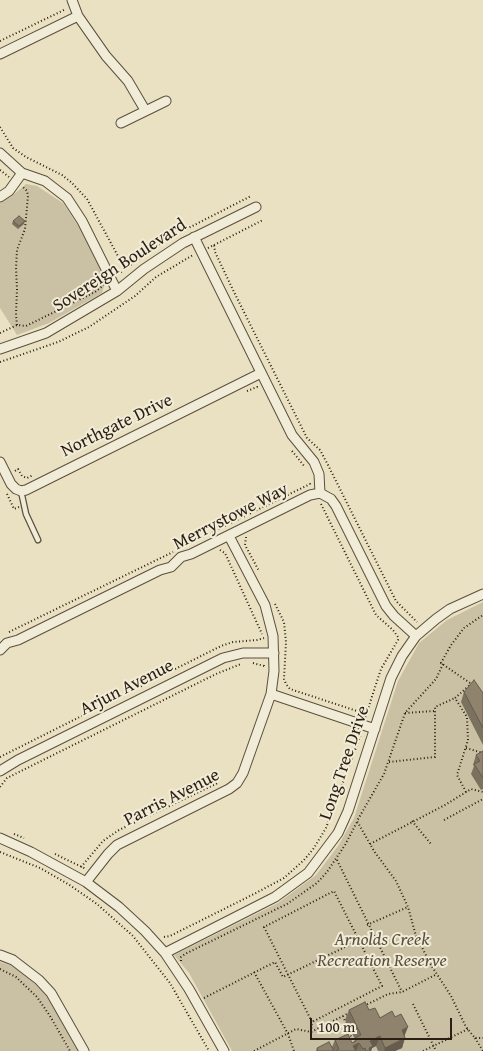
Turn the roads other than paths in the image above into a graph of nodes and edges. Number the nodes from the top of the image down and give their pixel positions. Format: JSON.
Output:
{"nodes":[{"id":1,"x":70,"y":4,"type":"edge"},
{"id":2,"x":78,"y":16,"type":"junction"},
{"id":3,"x":0,"y":54,"type":"edge"},
{"id":4,"x":166,"y":101,"type":"dead end"},
{"id":5,"x":145,"y":110,"type":"junction"},
{"id":6,"x":121,"y":124,"type":"dead end"},
{"id":7,"x":0,"y":153,"type":"edge"},
{"id":8,"x":22,"y":172,"type":"junction"},
{"id":9,"x":0,"y":197,"type":"edge"},
{"id":10,"x":256,"y":207,"type":"dead end"},
{"id":11,"x":194,"y":237,"type":"junction"},
{"id":12,"x":117,"y":291,"type":"junction"},
{"id":13,"x":0,"y":348,"type":"edge"},
{"id":14,"x":261,"y":373,"type":"junction"},
{"id":15,"x":0,"y":462,"type":"edge"},
{"id":16,"x":21,"y":490,"type":"junction"},
{"id":17,"x":317,"y":493,"type":"junction"},
{"id":18,"x":229,"y":536,"type":"junction"},
{"id":19,"x":38,"y":540,"type":"dead end"},
{"id":20,"x":483,"y":594,"type":"edge"},
{"id":21,"x":416,"y":636,"type":"junction"},
{"id":22,"x":0,"y":650,"type":"edge"},
{"id":23,"x":274,"y":653,"type":"junction"},
{"id":24,"x":271,"y":694,"type":"junction"},
{"id":25,"x":375,"y":729,"type":"junction"},
{"id":26,"x":0,"y":772,"type":"edge"},
{"id":27,"x":0,"y":838,"type":"edge"},
{"id":28,"x":86,"y":882,"type":"junction"},
{"id":29,"x":165,"y":953,"type":"junction"},
{"id":30,"x":0,"y":955,"type":"edge"},
{"id":31,"x":84,"y":1051,"type":"edge"},
{"id":32,"x":224,"y":1051,"type":"edge"}],
"edges":[{"from":1,"to":2,"type":"street"},
{"from":2,"to":3,"type":"street"},
{"from":2,"to":5,"type":"street"},
{"from":4,"to":5,"type":"street"},
{"from":5,"to":6,"type":"street"},
{"from":7,"to":8,"type":"street"},
{"from":8,"to":9,"type":"street"},
{"from":8,"to":12,"type":"street"},
{"from":10,"to":11,"type":"street","name":"Sovereign Boulevard"},
{"from":11,"to":12,"type":"street","name":"Sovereign Boulevard"},
{"from":11,"to":14,"type":"street"},
{"from":12,"to":13,"type":"street","name":"Sovereign Boulevard"},
{"from":14,"to":16,"type":"street","name":"Northgate Drive"},
{"from":14,"to":17,"type":"street"},
{"from":15,"to":16,"type":"street"},
{"from":16,"to":19,"type":"lane"},
{"from":17,"to":18,"type":"street","name":"Merrystowe Way"},
{"from":17,"to":21,"type":"street"},
{"from":18,"to":22,"type":"street","name":"Merrystowe Way"},
{"from":18,"to":23,"type":"street","name":"Parris Avenue"},
{"from":20,"to":21,"type":"street","name":"Long Tree Drive"},
{"from":21,"to":25,"type":"street","name":"Long Tree Drive"},
{"from":23,"to":24,"type":"street","name":"Parris Avenue"},
{"from":23,"to":26,"type":"street","name":"Arjun Avenue"},
{"from":24,"to":25,"type":"street"},
{"from":24,"to":28,"type":"street","name":"Parris Avenue"},
{"from":25,"to":29,"type":"street","name":"Long Tree Drive"},
{"from":27,"to":28,"type":"street"},
{"from":28,"to":29,"type":"street"},
{"from":29,"to":32,"type":"street"},
{"from":30,"to":31,"type":"street"}]}
